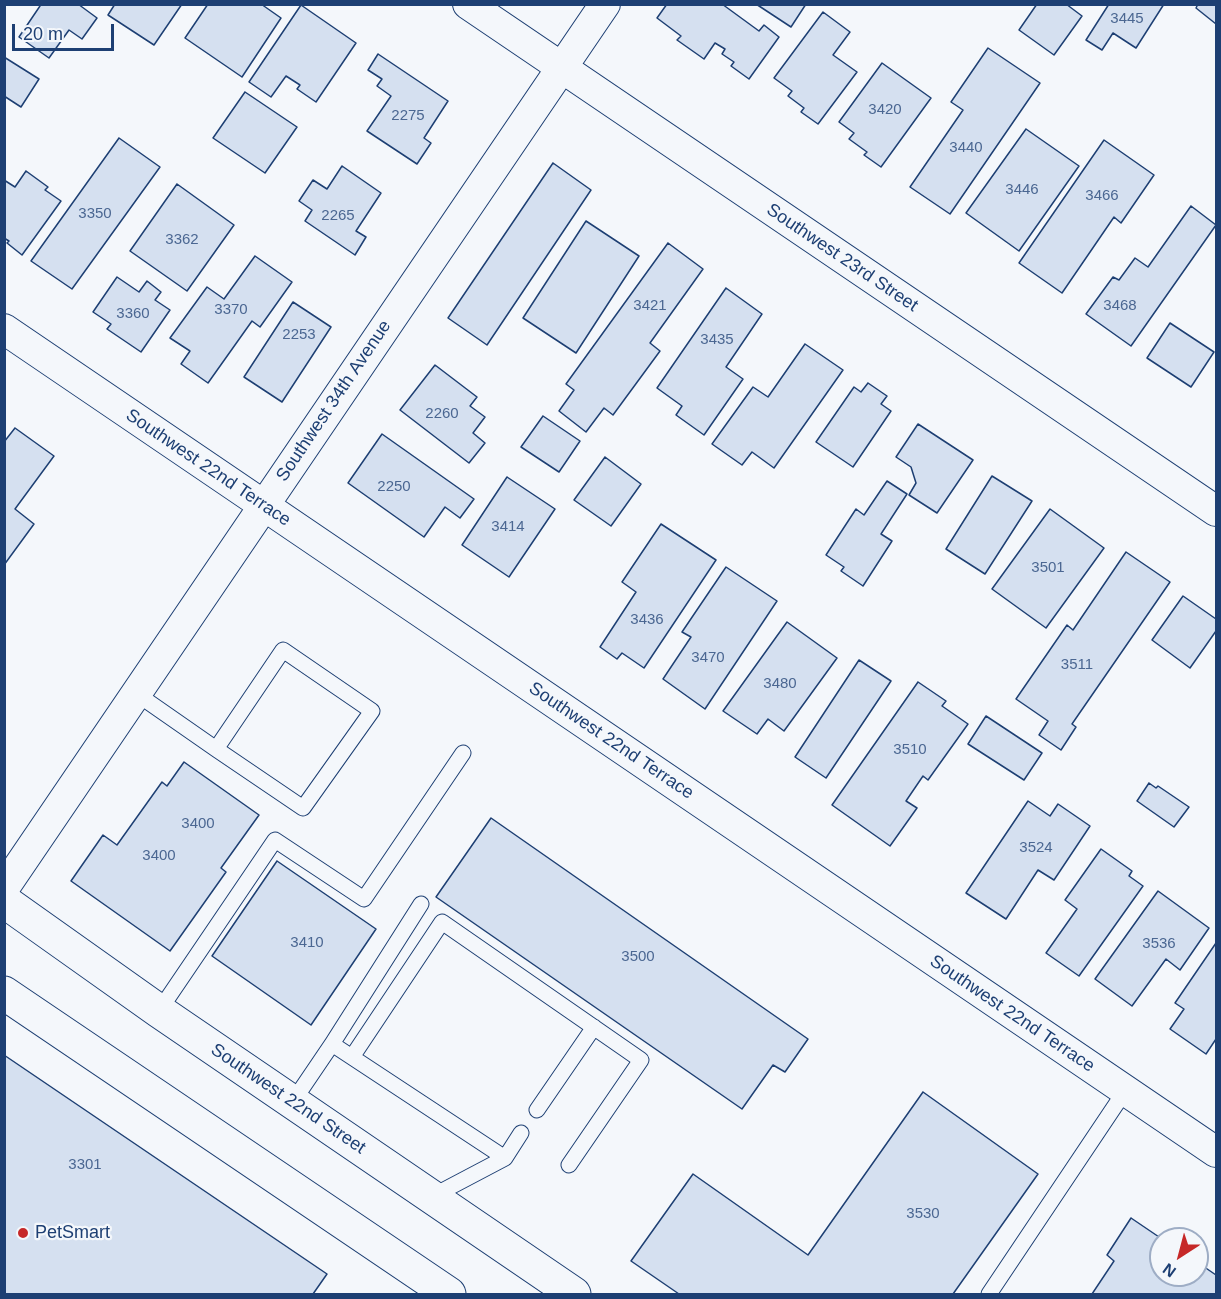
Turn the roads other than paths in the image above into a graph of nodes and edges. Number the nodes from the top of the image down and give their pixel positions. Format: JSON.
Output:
{"nodes":[{"id":1,"x":468,"y":4,"type":"edge"},
{"id":2,"x":605,"y":4,"type":"edge"},
{"id":3,"x":561,"y":68,"type":"junction"},
{"id":4,"x":4,"y":329,"type":"edge"},
{"id":5,"x":264,"y":506,"type":"junction"},
{"id":6,"x":1216,"y":511,"type":"edge"},
{"id":7,"x":137,"y":694,"type":"junction"},
{"id":8,"x":216,"y":749,"type":"junction"},
{"id":9,"x":463,"y":753,"type":"dead end"},
{"id":10,"x":4,"y":888,"type":"edge"},
{"id":11,"x":4,"y":901,"type":"edge"},
{"id":12,"x":421,"y":904,"type":"dead end"},
{"id":13,"x":4,"y":993,"type":"edge"},
{"id":14,"x":159,"y":1011,"type":"junction"},
{"id":15,"x":594,"y":1027,"type":"junction"},
{"id":16,"x":332,"y":1044,"type":"junction"},
{"id":17,"x":352,"y":1057,"type":"junction"},
{"id":18,"x":1125,"y":1091,"type":"junction"},
{"id":19,"x":292,"y":1102,"type":"junction"},
{"id":20,"x":537,"y":1110,"type":"dead end"},
{"id":21,"x":521,"y":1134,"type":"dead end"},
{"id":22,"x":1216,"y":1152,"type":"edge"},
{"id":23,"x":505,"y":1158,"type":"junction"},
{"id":24,"x":569,"y":1165,"type":"dead end"},
{"id":25,"x":431,"y":1197,"type":"junction"},
{"id":26,"x":449,"y":1294,"type":"edge"},
{"id":27,"x":574,"y":1294,"type":"edge"},
{"id":28,"x":989,"y":1294,"type":"edge"}],
"edges":[{"from":1,"to":3,"type":"street","name":"Southwest 23rd Street"},
{"from":2,"to":3,"type":"street","name":"Southwest 34th Avenue"},
{"from":3,"to":5,"type":"street","name":"Southwest 34th Avenue"},
{"from":3,"to":6,"type":"street","name":"Southwest 23rd Street"},
{"from":4,"to":5,"type":"street","name":"Southwest 22nd Terrace"},
{"from":5,"to":7,"type":"street","name":"Southwest 34th Avenue"},
{"from":5,"to":18,"type":"street","name":"Southwest 22nd Terrace"},
{"from":7,"to":8,"type":"lane"},
{"from":7,"to":10,"type":"street","name":"Southwest 34th Avenue"},
{"from":8,"to":8,"type":"lane"},
{"from":9,"to":14,"type":"lane"},
{"from":11,"to":14,"type":"main road","name":"Southwest 22nd Street"},
{"from":12,"to":16,"type":"lane"},
{"from":13,"to":26,"type":"main road"},
{"from":14,"to":19,"type":"main road","name":"Southwest 22nd Street"},
{"from":15,"to":17,"type":"lane"},
{"from":15,"to":20,"type":"lane"},
{"from":15,"to":24,"type":"lane"},
{"from":16,"to":17,"type":"lane"},
{"from":16,"to":19,"type":"lane"},
{"from":17,"to":23,"type":"lane"},
{"from":18,"to":22,"type":"street","name":"Southwest 22nd Terrace"},
{"from":18,"to":28,"type":"lane"},
{"from":19,"to":25,"type":"main road","name":"Southwest 22nd Street"},
{"from":21,"to":23,"type":"lane"},
{"from":23,"to":25,"type":"lane"},
{"from":25,"to":27,"type":"main road","name":"Southwest 22nd Street"}]}
